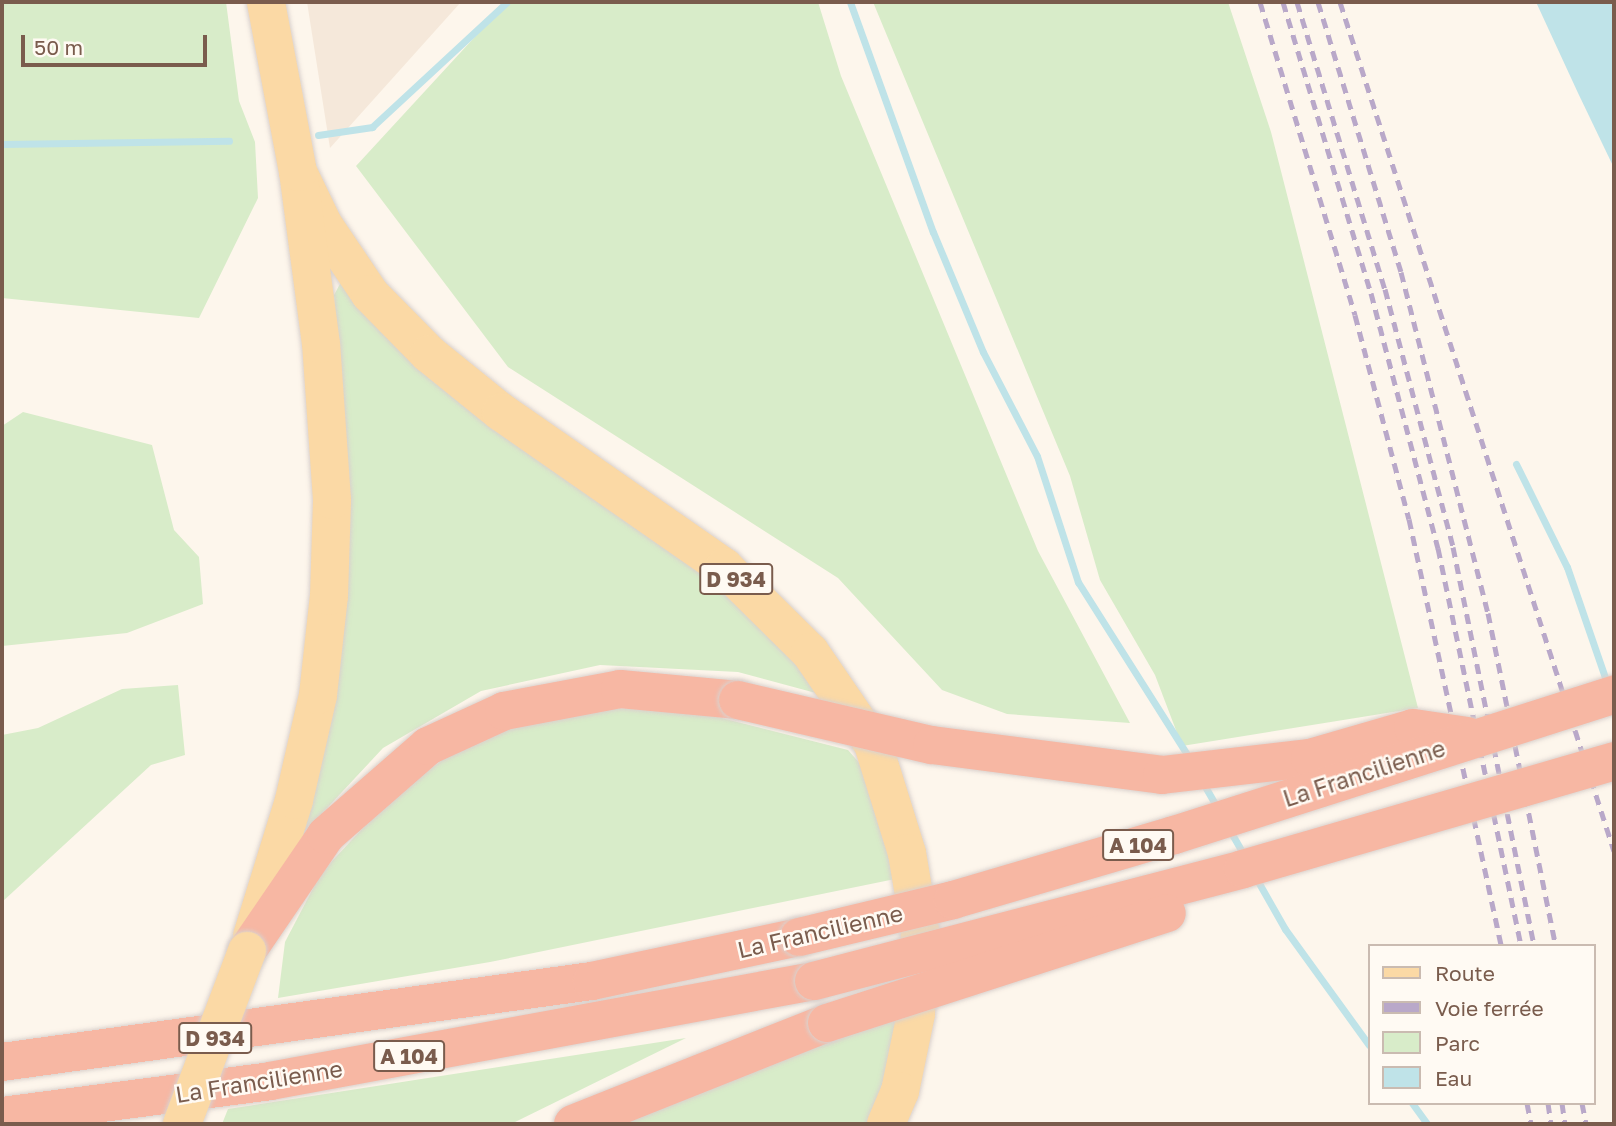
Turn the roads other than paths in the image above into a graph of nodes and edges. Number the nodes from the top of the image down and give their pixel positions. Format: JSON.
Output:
{"nodes":[{"id":1,"x":266,"y":2,"type":"edge"},
{"id":2,"x":298,"y":172,"type":"junction"},
{"id":3,"x":1614,"y":695,"type":"edge"},
{"id":4,"x":1472,"y":737,"type":"junction"},
{"id":5,"x":1614,"y":761,"type":"edge"},
{"id":6,"x":1243,"y":869,"type":"junction"},
{"id":7,"x":247,"y":951,"type":"junction"},
{"id":8,"x":2,"y":1062,"type":"edge"},
{"id":9,"x":2,"y":1116,"type":"edge"},
{"id":10,"x":183,"y":1124,"type":"edge"},
{"id":11,"x":573,"y":1124,"type":"edge"},
{"id":12,"x":886,"y":1124,"type":"edge"}],
"edges":[{"from":1,"to":2,"type":"main road"},
{"from":2,"to":7,"type":"main road","number":"D 934"},
{"from":2,"to":12,"type":"main road","number":"D 934"},
{"from":3,"to":4,"type":"highway","name":"La Francilienne","number":"A 104","bridge":true},
{"from":4,"to":7,"type":"highway","bridge":true},
{"from":4,"to":8,"type":"highway","name":"La Francilienne","number":"A 104","bridge":true},
{"from":5,"to":6,"type":"highway","name":"La Francilienne","number":"A 104","bridge":true},
{"from":6,"to":9,"type":"highway","name":"La Francilienne","number":"A 104","bridge":true},
{"from":6,"to":11,"type":"highway","bridge":true},
{"from":7,"to":10,"type":"main road","number":"D 934","bridge":true}]}
